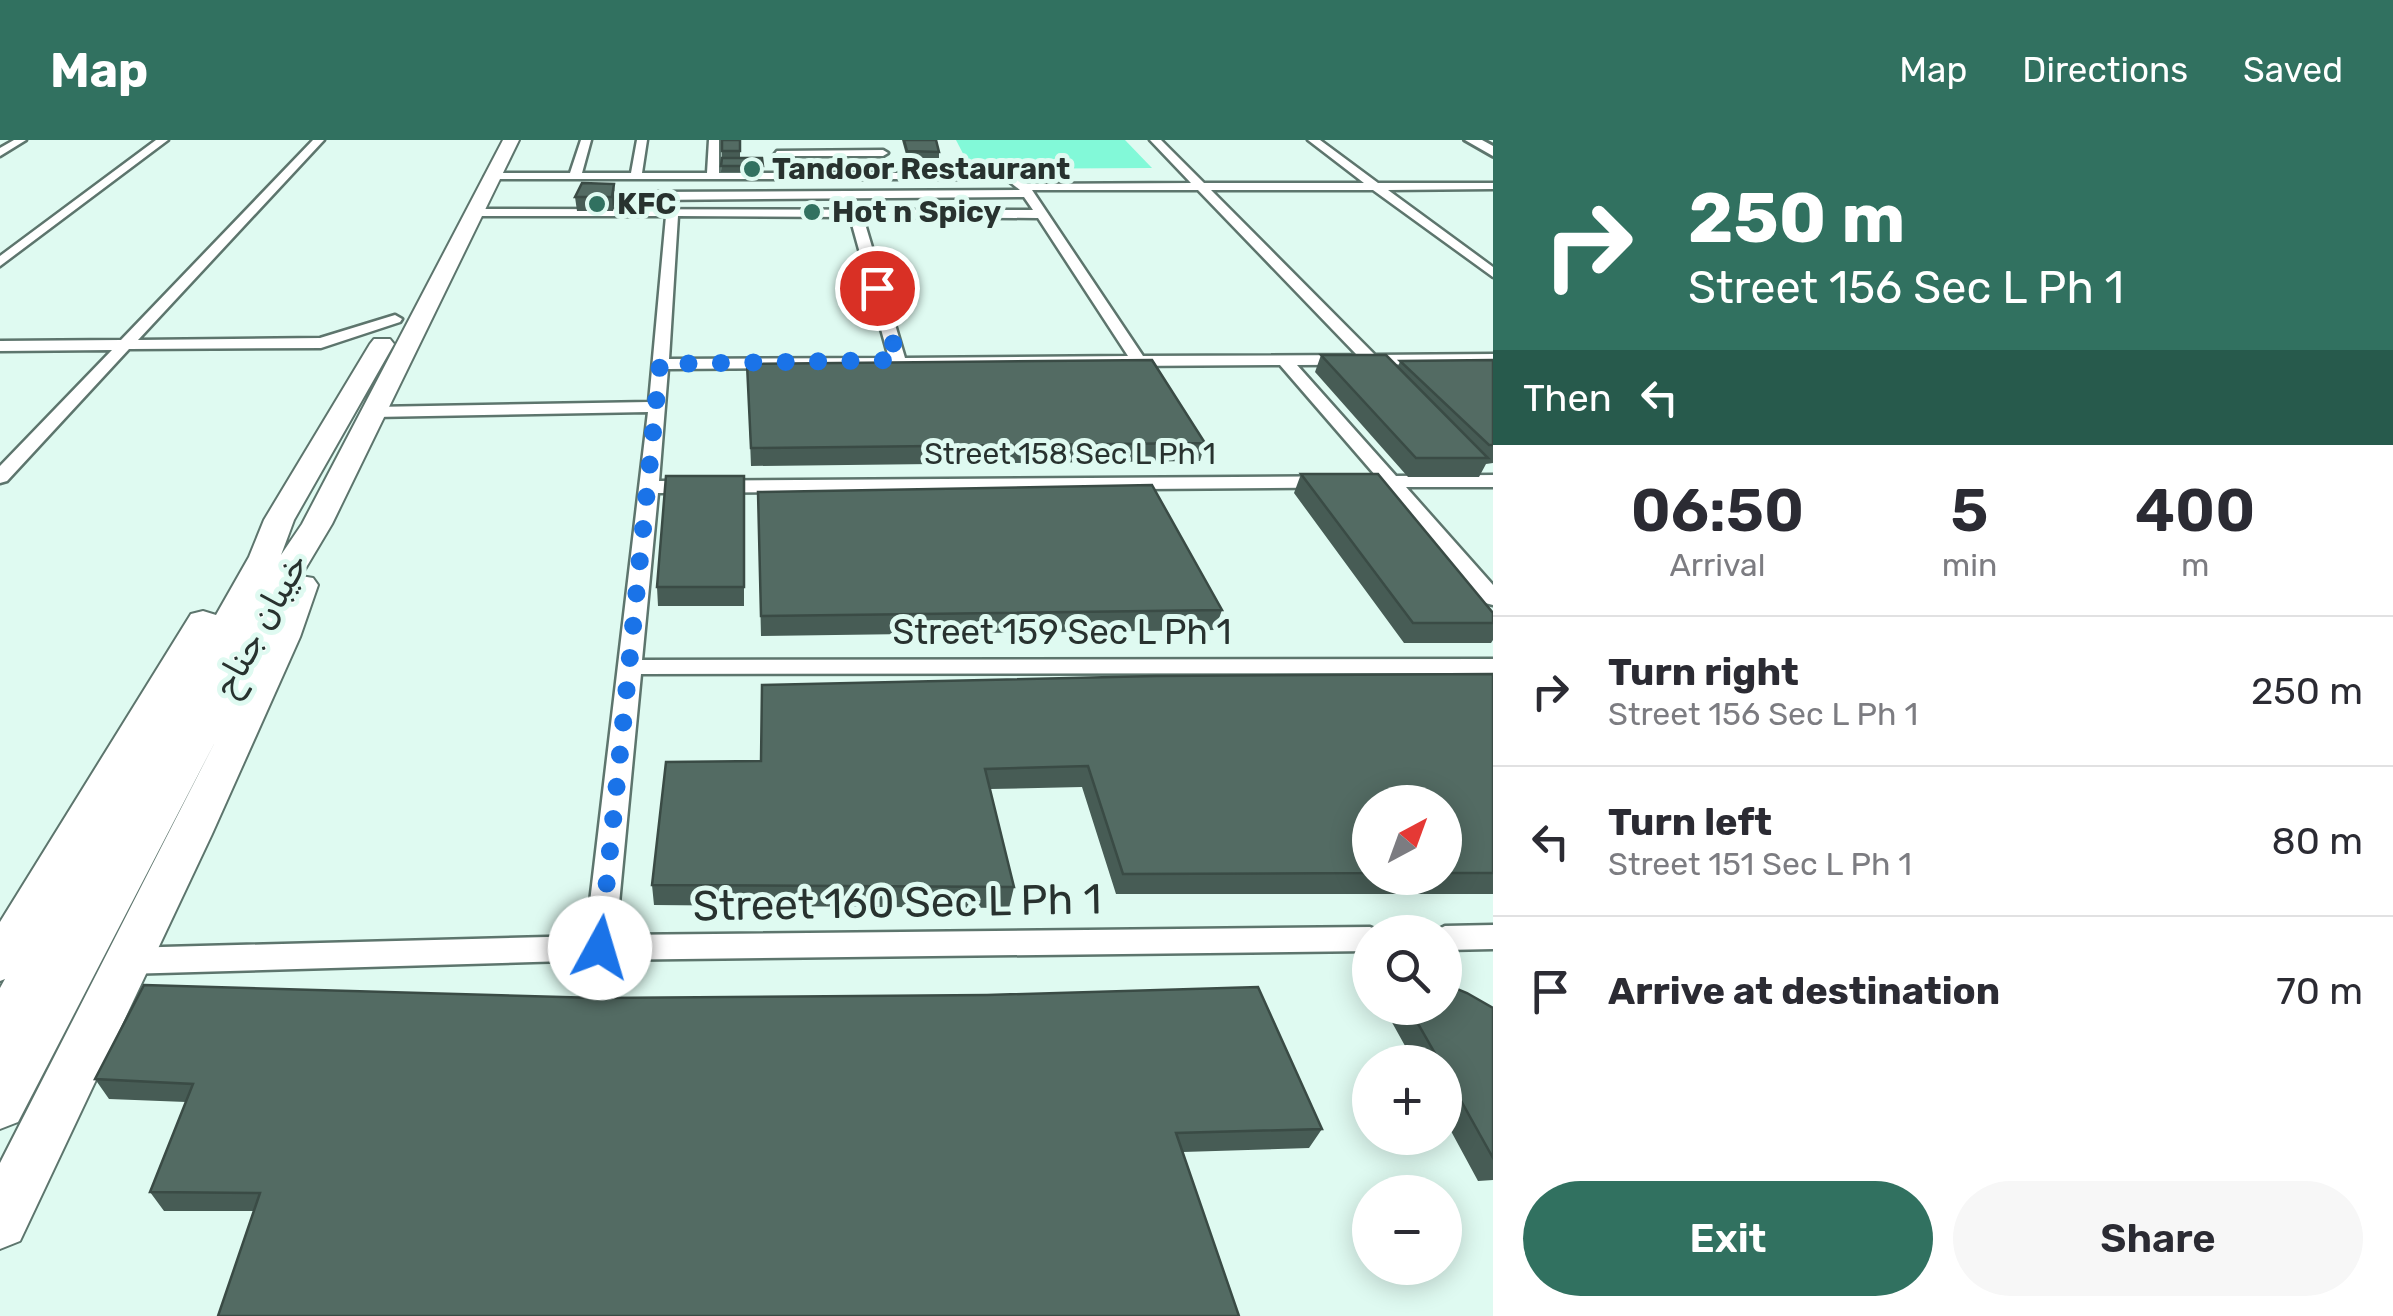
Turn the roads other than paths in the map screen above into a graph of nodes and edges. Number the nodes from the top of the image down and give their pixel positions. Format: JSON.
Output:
{"nodes":[{"id":1,"x":21,"y":140,"type":"edge"},
{"id":2,"x":163,"y":140,"type":"edge"},
{"id":3,"x":319,"y":140,"type":"edge"},
{"id":4,"x":494,"y":140,"type":"edge"},
{"id":5,"x":511,"y":140,"type":"edge"},
{"id":6,"x":586,"y":140,"type":"edge"},
{"id":7,"x":642,"y":140,"type":"edge"},
{"id":8,"x":714,"y":140,"type":"edge"},
{"id":9,"x":775,"y":140,"type":"edge"},
{"id":10,"x":1154,"y":140,"type":"edge"},
{"id":11,"x":1313,"y":140,"type":"edge"},
{"id":12,"x":1472,"y":140,"type":"edge"},
{"id":13,"x":881,"y":146,"type":"edge"},
{"id":14,"x":1493,"y":152,"type":"edge"},
{"id":15,"x":0,"y":153,"type":"edge"},
{"id":16,"x":777,"y":154,"type":"junction"},
{"id":17,"x":636,"y":175,"type":"junction"},
{"id":18,"x":653,"y":175,"type":"junction"},
{"id":19,"x":712,"y":175,"type":"junction"},
{"id":20,"x":775,"y":175,"type":"junction"},
{"id":21,"x":890,"y":175,"type":"junction"},
{"id":22,"x":492,"y":176,"type":"junction"},
{"id":23,"x":575,"y":176,"type":"junction"},
{"id":24,"x":1493,"y":186,"type":"edge"},
{"id":25,"x":1202,"y":187,"type":"junction"},
{"id":26,"x":1374,"y":187,"type":"junction"},
{"id":27,"x":1026,"y":190,"type":"junction"},
{"id":28,"x":898,"y":194,"type":"junction"},
{"id":29,"x":650,"y":196,"type":"junction"},
{"id":30,"x":473,"y":212,"type":"junction"},
{"id":31,"x":646,"y":213,"type":"junction"},
{"id":32,"x":1043,"y":214,"type":"junction"},
{"id":33,"x":856,"y":215,"type":"junction"},
{"id":34,"x":900,"y":215,"type":"junction"},
{"id":35,"x":672,"y":216,"type":"junction"},
{"id":36,"x":0,"y":262,"type":"edge"},
{"id":37,"x":1493,"y":273,"type":"edge"},
{"id":38,"x":395,"y":318,"type":"junction"},
{"id":39,"x":321,"y":343,"type":"junction"},
{"id":40,"x":125,"y":345,"type":"junction"},
{"id":41,"x":0,"y":346,"type":"edge"},
{"id":42,"x":359,"y":358,"type":"junction"},
{"id":43,"x":1493,"y":358,"type":"edge"},
{"id":44,"x":1370,"y":359,"type":"junction"},
{"id":45,"x":898,"y":360,"type":"junction"},
{"id":46,"x":1138,"y":360,"type":"junction"},
{"id":47,"x":1284,"y":360,"type":"junction"},
{"id":48,"x":660,"y":364,"type":"junction"},
{"id":49,"x":657,"y":407,"type":"junction"},
{"id":50,"x":374,"y":412,"type":"junction"},
{"id":51,"x":0,"y":477,"type":"edge"},
{"id":52,"x":1493,"y":481,"type":"edge"},
{"id":53,"x":1390,"y":482,"type":"junction"},
{"id":54,"x":646,"y":487,"type":"junction"},
{"id":55,"x":298,"y":522,"type":"junction"},
{"id":56,"x":1493,"y":598,"type":"edge"},
{"id":57,"x":1493,"y":666,"type":"edge"},
{"id":58,"x":631,"y":667,"type":"junction"},
{"id":59,"x":1493,"y":937,"type":"edge"},
{"id":60,"x":1352,"y":938,"type":"edge"},
{"id":61,"x":1462,"y":938,"type":"edge"},
{"id":62,"x":600,"y":948,"type":"junction"},
{"id":63,"x":2,"y":955,"type":"edge"},
{"id":64,"x":125,"y":962,"type":"junction"},
{"id":65,"x":0,"y":1033,"type":"edge"},
{"id":66,"x":0,"y":1105,"type":"edge"},
{"id":67,"x":0,"y":1221,"type":"edge"}],
"edges":[{"from":1,"to":15,"type":"street"},
{"from":2,"to":36,"type":"street"},
{"from":3,"to":40,"type":"street"},
{"from":4,"to":38,"type":"main road","name":"خیبان جناح"},
{"from":5,"to":22,"type":"main road","name":"خیبان جناح"},
{"from":6,"to":23,"type":"street"},
{"from":7,"to":17,"type":"street"},
{"from":8,"to":19,"type":"street"},
{"from":9,"to":16,"type":"street"},
{"from":10,"to":25,"type":"street"},
{"from":11,"to":26,"type":"street"},
{"from":12,"to":14,"type":"street"},
{"from":13,"to":16,"type":"street"},
{"from":13,"to":21,"type":"street"},
{"from":16,"to":20,"type":"street"},
{"from":17,"to":18,"type":"street"},
{"from":17,"to":23,"type":"street"},
{"from":18,"to":19,"type":"street"},
{"from":18,"to":29,"type":"street"},
{"from":19,"to":20,"type":"street"},
{"from":20,"to":21,"type":"street"},
{"from":21,"to":27,"type":"street"},
{"from":21,"to":28,"type":"street"},
{"from":22,"to":23,"type":"street"},
{"from":22,"to":30,"type":"main road","name":"خیبان جناح"},
{"from":24,"to":26,"type":"street"},
{"from":25,"to":26,"type":"street"},
{"from":25,"to":27,"type":"street"},
{"from":25,"to":44,"type":"street"},
{"from":26,"to":37,"type":"street"},
{"from":27,"to":28,"type":"street"},
{"from":27,"to":32,"type":"street"},
{"from":28,"to":29,"type":"street"},
{"from":28,"to":34,"type":"street"},
{"from":29,"to":31,"type":"street"},
{"from":30,"to":31,"type":"street"},
{"from":30,"to":50,"type":"main road","name":"خیبان جناح"},
{"from":31,"to":35,"type":"street"},
{"from":32,"to":34,"type":"street"},
{"from":32,"to":46,"type":"street"},
{"from":33,"to":34,"type":"street"},
{"from":33,"to":35,"type":"street"},
{"from":33,"to":45,"type":"street"},
{"from":35,"to":48,"type":"street"},
{"from":38,"to":39,"type":"street"},
{"from":38,"to":42,"type":"main road","name":"خیبان جناح"},
{"from":39,"to":40,"type":"street"},
{"from":39,"to":42,"type":"street"},
{"from":40,"to":41,"type":"street"},
{"from":40,"to":51,"type":"street"},
{"from":42,"to":55,"type":"main road","name":"خیبان جناح"},
{"from":43,"to":44,"type":"street"},
{"from":44,"to":47,"type":"street"},
{"from":45,"to":46,"type":"street"},
{"from":45,"to":48,"type":"street"},
{"from":46,"to":47,"type":"street"},
{"from":47,"to":53,"type":"street"},
{"from":48,"to":49,"type":"street"},
{"from":49,"to":50,"type":"street"},
{"from":49,"to":54,"type":"street"},
{"from":50,"to":55,"type":"main road","name":"خیبان جناح"},
{"from":52,"to":53,"type":"street","name":"Street 158 Sec L Ph 1"},
{"from":53,"to":54,"type":"street","name":"Street 158 Sec L Ph 1"},
{"from":53,"to":56,"type":"street"},
{"from":54,"to":58,"type":"street"},
{"from":55,"to":63,"type":"main road"},
{"from":55,"to":64,"type":"main road"},
{"from":55,"to":65,"type":"main road","name":"خیبان جناح"},
{"from":55,"to":66,"type":"main road","name":"خیبان جناح"},
{"from":57,"to":58,"type":"street","name":"Street 159 Sec L Ph 1"},
{"from":58,"to":62,"type":"street"},
{"from":59,"to":61,"type":"street"},
{"from":60,"to":62,"type":"street","name":"Street 160 Sec L Ph 1"},
{"from":62,"to":64,"type":"street","name":"Street 160 Sec L Ph 1"},
{"from":64,"to":67,"type":"main road"}]}
